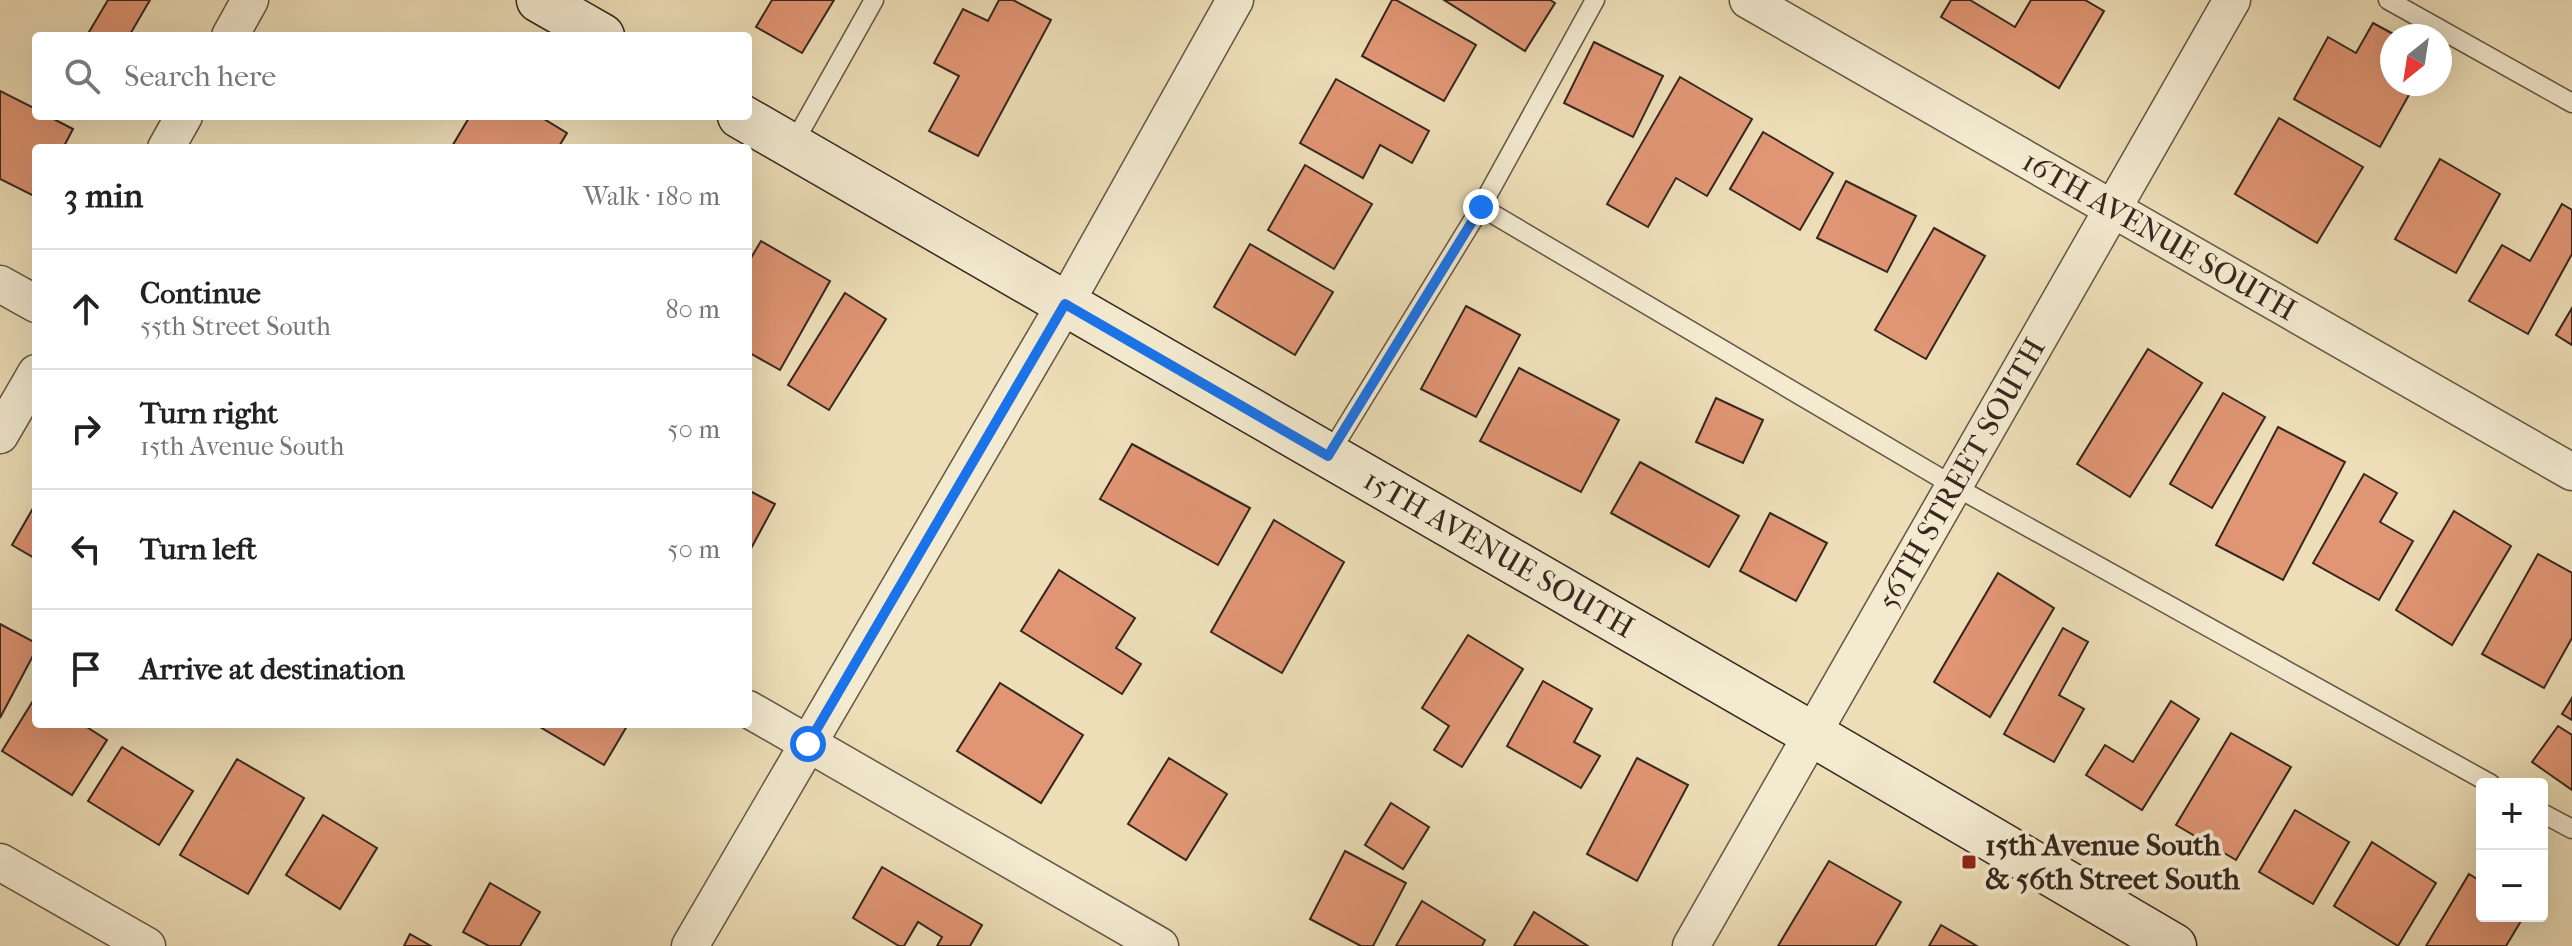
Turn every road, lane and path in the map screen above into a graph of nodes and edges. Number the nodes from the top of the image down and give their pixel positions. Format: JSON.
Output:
{"nodes":[{"id":1,"x":250,"y":0,"type":"edge"},
{"id":2,"x":539,"y":0,"type":"edge"},
{"id":3,"x":874,"y":0,"type":"edge"},
{"id":4,"x":1235,"y":0,"type":"edge"},
{"id":5,"x":1595,"y":0,"type":"edge"},
{"id":6,"x":1748,"y":0,"type":"edge"},
{"id":7,"x":2232,"y":0,"type":"edge"},
{"id":8,"x":2388,"y":0,"type":"edge"},
{"id":9,"x":232,"y":32,"type":"edge"},
{"id":10,"x":595,"y":32,"type":"edge"},
{"id":11,"x":2572,"y":103,"type":"edge"},
{"id":12,"x":182,"y":120,"type":"edge"},
{"id":13,"x":747,"y":120,"type":"edge"},
{"id":14,"x":168,"y":144,"type":"edge"},
{"id":15,"x":792,"y":146,"type":"junction"},
{"id":16,"x":1481,"y":207,"type":"junction"},
{"id":17,"x":2112,"y":209,"type":"junction"},
{"id":18,"x":0,"y":284,"type":"edge"},
{"id":19,"x":32,"y":302,"type":"edge"},
{"id":20,"x":1065,"y":304,"type":"junction"},
{"id":21,"x":32,"y":380,"type":"edge"},
{"id":22,"x":0,"y":435,"type":"edge"},
{"id":23,"x":1328,"y":456,"type":"junction"},
{"id":24,"x":2572,"y":472,"type":"edge"},
{"id":25,"x":1954,"y":486,"type":"junction"},
{"id":26,"x":752,"y":711,"type":"edge"},
{"id":27,"x":1812,"y":734,"type":"junction"},
{"id":28,"x":808,"y":744,"type":"junction"},
{"id":29,"x":2480,"y":778,"type":"edge"},
{"id":30,"x":2548,"y":816,"type":"edge"},
{"id":31,"x":2572,"y":829,"type":"edge"},
{"id":32,"x":0,"y":862,"type":"edge"},
{"id":33,"x":147,"y":946,"type":"edge"},
{"id":34,"x":690,"y":946,"type":"edge"},
{"id":35,"x":1160,"y":946,"type":"edge"},
{"id":36,"x":1691,"y":946,"type":"edge"},
{"id":37,"x":2174,"y":946,"type":"edge"}],
"edges":[{"from":1,"to":9,"type":"street"},
{"from":2,"to":10,"type":"street"},
{"from":3,"to":15,"type":"lane"},
{"from":4,"to":20,"type":"street"},
{"from":5,"to":16,"type":"lane"},
{"from":6,"to":17,"type":"street","name":"16TH AVENUE SOUTH"},
{"from":7,"to":17,"type":"street","name":"56TH STREET SOUTH"},
{"from":8,"to":11,"type":"lane"},
{"from":12,"to":14,"type":"street"},
{"from":13,"to":15,"type":"street","name":"15TH AVENUE SOUTH"},
{"from":15,"to":20,"type":"street","name":"15TH AVENUE SOUTH"},
{"from":16,"to":23,"type":"lane"},
{"from":16,"to":25,"type":"lane"},
{"from":17,"to":24,"type":"street","name":"16TH AVENUE SOUTH"},
{"from":17,"to":25,"type":"street","name":"56TH STREET SOUTH"},
{"from":18,"to":19,"type":"street"},
{"from":20,"to":23,"type":"street","name":"15TH AVENUE SOUTH"},
{"from":20,"to":28,"type":"street"},
{"from":21,"to":22,"type":"street"},
{"from":23,"to":27,"type":"street","name":"15TH AVENUE SOUTH"},
{"from":25,"to":27,"type":"street","name":"56TH STREET SOUTH"},
{"from":25,"to":29,"type":"lane"},
{"from":26,"to":28,"type":"street"},
{"from":27,"to":36,"type":"street","name":"56TH STREET SOUTH"},
{"from":27,"to":37,"type":"street","name":"15TH AVENUE SOUTH"},
{"from":28,"to":34,"type":"street"},
{"from":28,"to":35,"type":"street"},
{"from":30,"to":31,"type":"lane"},
{"from":32,"to":33,"type":"street"}]}
